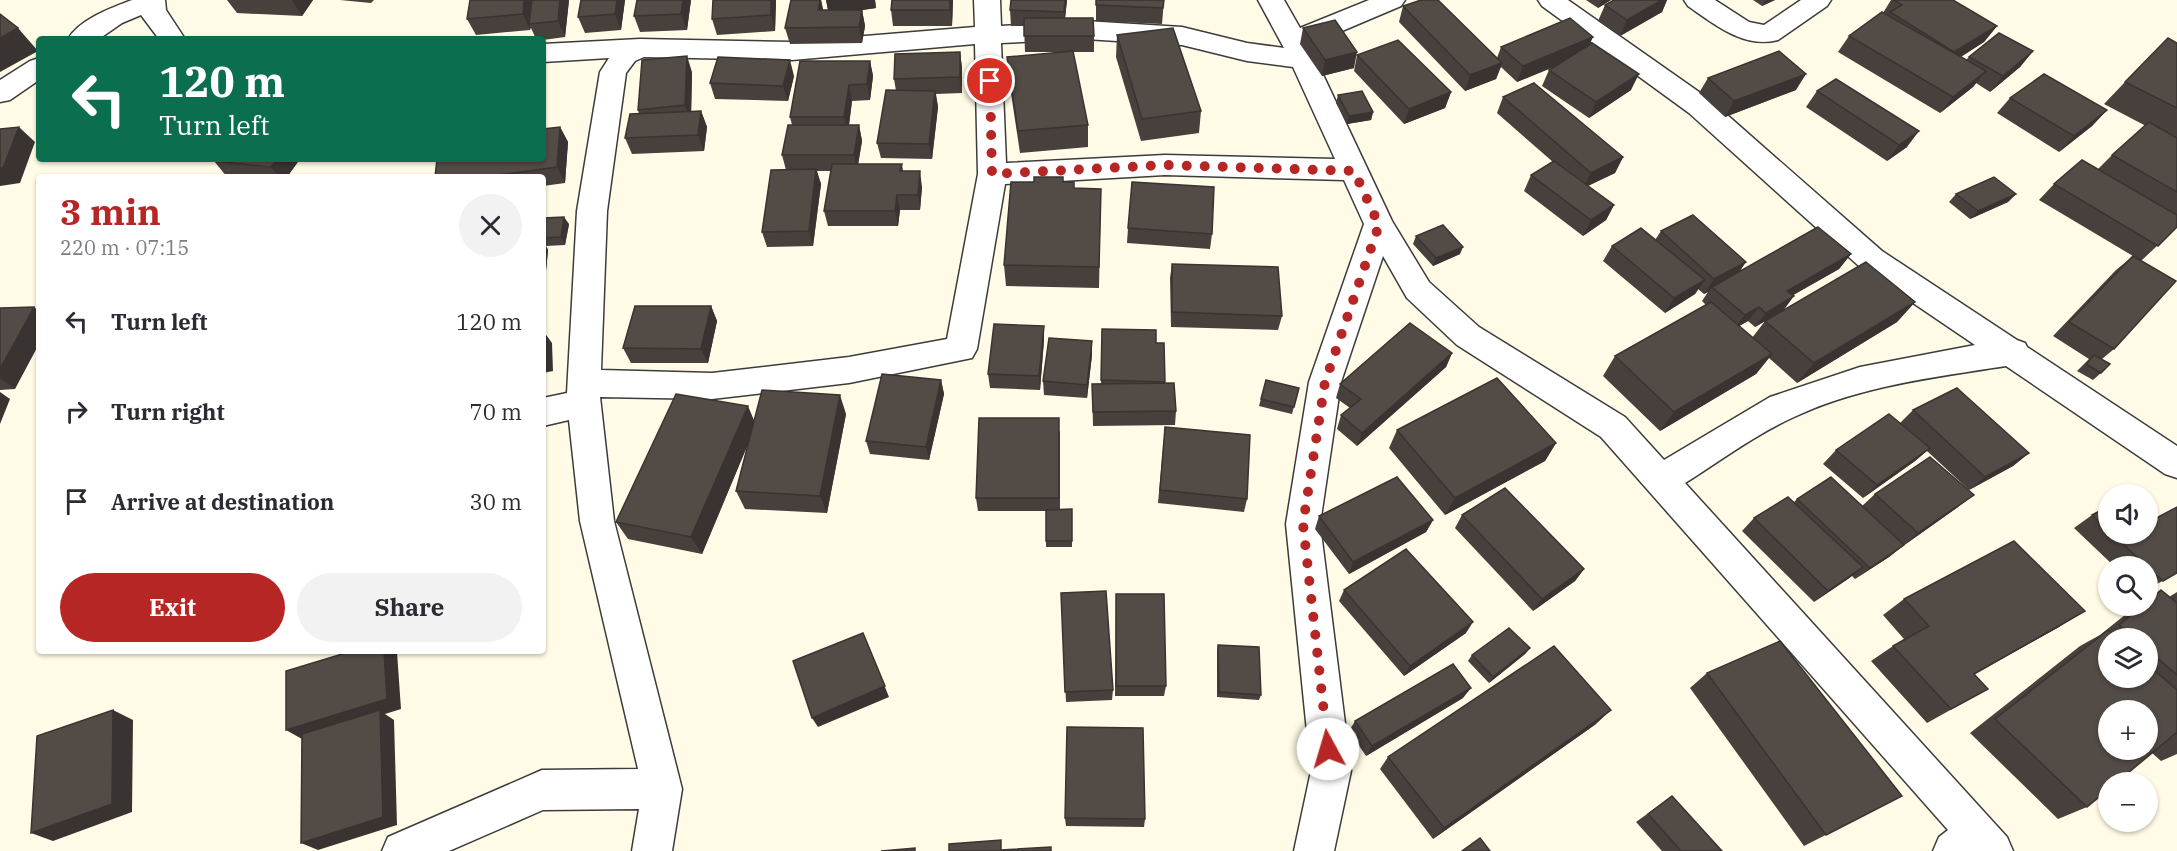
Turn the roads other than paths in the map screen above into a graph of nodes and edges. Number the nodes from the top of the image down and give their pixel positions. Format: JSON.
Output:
{"nodes":[{"id":1,"x":987,"y":0,"type":"edge"},
{"id":2,"x":1271,"y":0,"type":"edge"},
{"id":3,"x":1392,"y":0,"type":"edge"},
{"id":4,"x":1551,"y":0,"type":"edge"},
{"id":5,"x":1697,"y":0,"type":"edge"},
{"id":6,"x":1818,"y":0,"type":"edge"},
{"id":7,"x":152,"y":5,"type":"edge"},
{"id":8,"x":989,"y":34,"type":"junction"},
{"id":9,"x":85,"y":36,"type":"edge"},
{"id":10,"x":170,"y":36,"type":"edge"},
{"id":11,"x":640,"y":48,"type":"junction"},
{"id":12,"x":1298,"y":50,"type":"junction"},
{"id":13,"x":546,"y":53,"type":"edge"},
{"id":14,"x":36,"y":69,"type":"edge"},
{"id":15,"x":0,"y":93,"type":"edge"},
{"id":16,"x":1354,"y":171,"type":"junction"},
{"id":17,"x":992,"y":174,"type":"junction"},
{"id":18,"x":1379,"y":225,"type":"junction"},
{"id":19,"x":2014,"y":352,"type":"junction"},
{"id":20,"x":583,"y":393,"type":"junction"},
{"id":21,"x":546,"y":411,"type":"edge"},
{"id":22,"x":2168,"y":449,"type":"edge"},
{"id":23,"x":1660,"y":480,"type":"junction"},
{"id":24,"x":662,"y":789,"type":"junction"},
{"id":25,"x":1975,"y":846,"type":"edge"},
{"id":26,"x":402,"y":851,"type":"edge"},
{"id":27,"x":652,"y":851,"type":"edge"},
{"id":28,"x":1314,"y":851,"type":"edge"}],
"edges":[{"from":1,"to":8,"type":"street"},
{"from":2,"to":12,"type":"street"},
{"from":3,"to":12,"type":"street"},
{"from":4,"to":19,"type":"street"},
{"from":5,"to":6,"type":"street"},
{"from":7,"to":9,"type":"street"},
{"from":7,"to":10,"type":"street"},
{"from":8,"to":11,"type":"street"},
{"from":8,"to":12,"type":"street"},
{"from":8,"to":17,"type":"street"},
{"from":11,"to":13,"type":"street"},
{"from":11,"to":20,"type":"street"},
{"from":12,"to":16,"type":"street"},
{"from":14,"to":15,"type":"street"},
{"from":16,"to":17,"type":"street"},
{"from":16,"to":18,"type":"street"},
{"from":17,"to":20,"type":"street"},
{"from":18,"to":23,"type":"street"},
{"from":18,"to":28,"type":"street"},
{"from":19,"to":22,"type":"street"},
{"from":19,"to":23,"type":"street"},
{"from":20,"to":21,"type":"street"},
{"from":20,"to":24,"type":"street"},
{"from":23,"to":25,"type":"street"},
{"from":24,"to":26,"type":"street"},
{"from":24,"to":27,"type":"street"}]}
